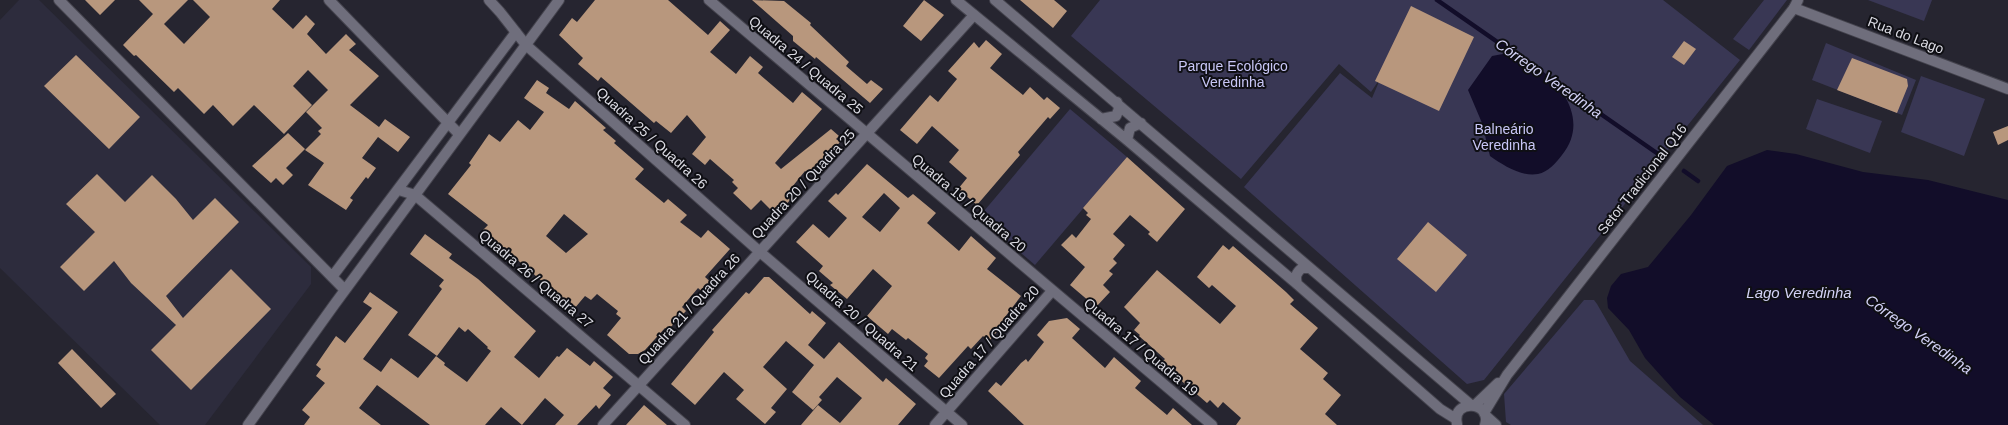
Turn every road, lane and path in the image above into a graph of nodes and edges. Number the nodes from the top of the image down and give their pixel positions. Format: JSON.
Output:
{"nodes":[{"id":1,"x":59,"y":0,"type":"edge"},
{"id":2,"x":329,"y":0,"type":"edge"},
{"id":3,"x":489,"y":0,"type":"edge"},
{"id":4,"x":559,"y":0,"type":"edge"},
{"id":5,"x":709,"y":0,"type":"edge"},
{"id":6,"x":956,"y":0,"type":"edge"},
{"id":7,"x":995,"y":0,"type":"edge"},
{"id":8,"x":1796,"y":4,"type":"edge"},
{"id":9,"x":974,"y":16,"type":"junction"},
{"id":10,"x":516,"y":32,"type":"junction"},
{"id":11,"x":526,"y":45,"type":"junction"},
{"id":12,"x":2008,"y":89,"type":"edge"},
{"id":13,"x":1117,"y":102,"type":"junction"},
{"id":14,"x":1101,"y":119,"type":"junction"},
{"id":15,"x":447,"y":122,"type":"junction"},
{"id":16,"x":1141,"y":123,"type":"junction"},
{"id":17,"x":460,"y":134,"type":"junction"},
{"id":18,"x":867,"y":136,"type":"junction"},
{"id":19,"x":1127,"y":140,"type":"junction"},
{"id":20,"x":399,"y":190,"type":"junction"},
{"id":21,"x":415,"y":195,"type":"junction"},
{"id":22,"x":760,"y":252,"type":"junction"},
{"id":23,"x":1309,"y":268,"type":"junction"},
{"id":24,"x":332,"y":277,"type":"junction"},
{"id":25,"x":1297,"y":284,"type":"junction"},
{"id":26,"x":345,"y":290,"type":"junction"},
{"id":27,"x":1052,"y":291,"type":"junction"},
{"id":28,"x":1507,"y":375,"type":"junction"},
{"id":29,"x":639,"y":385,"type":"junction"},
{"id":30,"x":1473,"y":405,"type":"junction"},
{"id":31,"x":947,"y":412,"type":"junction"},
{"id":32,"x":1485,"y":418,"type":"edge"},
{"id":33,"x":1456,"y":423,"type":"edge"},
{"id":34,"x":248,"y":425,"type":"edge"},
{"id":35,"x":603,"y":425,"type":"edge"},
{"id":36,"x":685,"y":425,"type":"edge"},
{"id":37,"x":935,"y":425,"type":"edge"},
{"id":38,"x":962,"y":425,"type":"edge"},
{"id":39,"x":1212,"y":425,"type":"edge"},
{"id":40,"x":1496,"y":425,"type":"edge"}],
"edges":[{"from":1,"to":24,"type":"street"},
{"from":2,"to":15,"type":"street"},
{"from":3,"to":10,"type":"street","name":"Quadra 25 / Quadra 26"},
{"from":4,"to":11,"type":"street"},
{"from":5,"to":18,"type":"street","name":"Quadra 24 / Quadra 25"},
{"from":6,"to":9,"type":"street"},
{"from":7,"to":13,"type":"street"},
{"from":8,"to":12,"type":"street","name":"Rua do Lago"},
{"from":8,"to":28,"type":"street","name":"Setor Tradicional Q16"},
{"from":9,"to":14,"type":"street"},
{"from":9,"to":18,"type":"street","name":"Quadra 20 / Quadra 25"},
{"from":10,"to":11,"type":"street","name":"Quadra 25 / Quadra 26"},
{"from":10,"to":15,"type":"street"},
{"from":11,"to":17,"type":"street"},
{"from":11,"to":22,"type":"street","name":"Quadra 25 / Quadra 26"},
{"from":13,"to":14,"type":"street"},
{"from":13,"to":16,"type":"street"},
{"from":14,"to":19,"type":"street"},
{"from":15,"to":17,"type":"street"},
{"from":15,"to":20,"type":"street"},
{"from":16,"to":19,"type":"street"},
{"from":16,"to":23,"type":"street"},
{"from":17,"to":21,"type":"street"},
{"from":18,"to":22,"type":"street","name":"Quadra 20 / Quadra 25"},
{"from":18,"to":27,"type":"street","name":"Quadra 19 / Quadra 20"},
{"from":19,"to":25,"type":"street"},
{"from":20,"to":21,"type":"street"},
{"from":20,"to":24,"type":"street"},
{"from":21,"to":26,"type":"street"},
{"from":21,"to":29,"type":"street","name":"Quadra 26 / Quadra 27"},
{"from":22,"to":29,"type":"street","name":"Quadra 21 / Quadra 26"},
{"from":22,"to":31,"type":"street","name":"Quadra 20 / Quadra 21"},
{"from":23,"to":25,"type":"street"},
{"from":23,"to":30,"type":"street"},
{"from":24,"to":26,"type":"street"},
{"from":25,"to":33,"type":"street"},
{"from":26,"to":34,"type":"street"},
{"from":27,"to":31,"type":"street","name":"Quadra 17 / Quadra 20"},
{"from":27,"to":39,"type":"street","name":"Quadra 17 / Quadra 19"},
{"from":28,"to":30,"type":"street","name":"Setor Tradicional Q16"},
{"from":28,"to":32,"type":"street","name":"Setor Tradicional Q16"},
{"from":29,"to":35,"type":"street","name":"Quadra 21 / Quadra 26"},
{"from":29,"to":36,"type":"street","name":"Quadra 26 / Quadra 27"},
{"from":30,"to":32,"type":"street"},
{"from":30,"to":33,"type":"street","name":"Setor Tradicional Q16"},
{"from":31,"to":37,"type":"street","name":"Quadra 17 / Quadra 20"},
{"from":31,"to":38,"type":"street","name":"Quadra 20 / Quadra 21"},
{"from":32,"to":40,"type":"street"}]}
